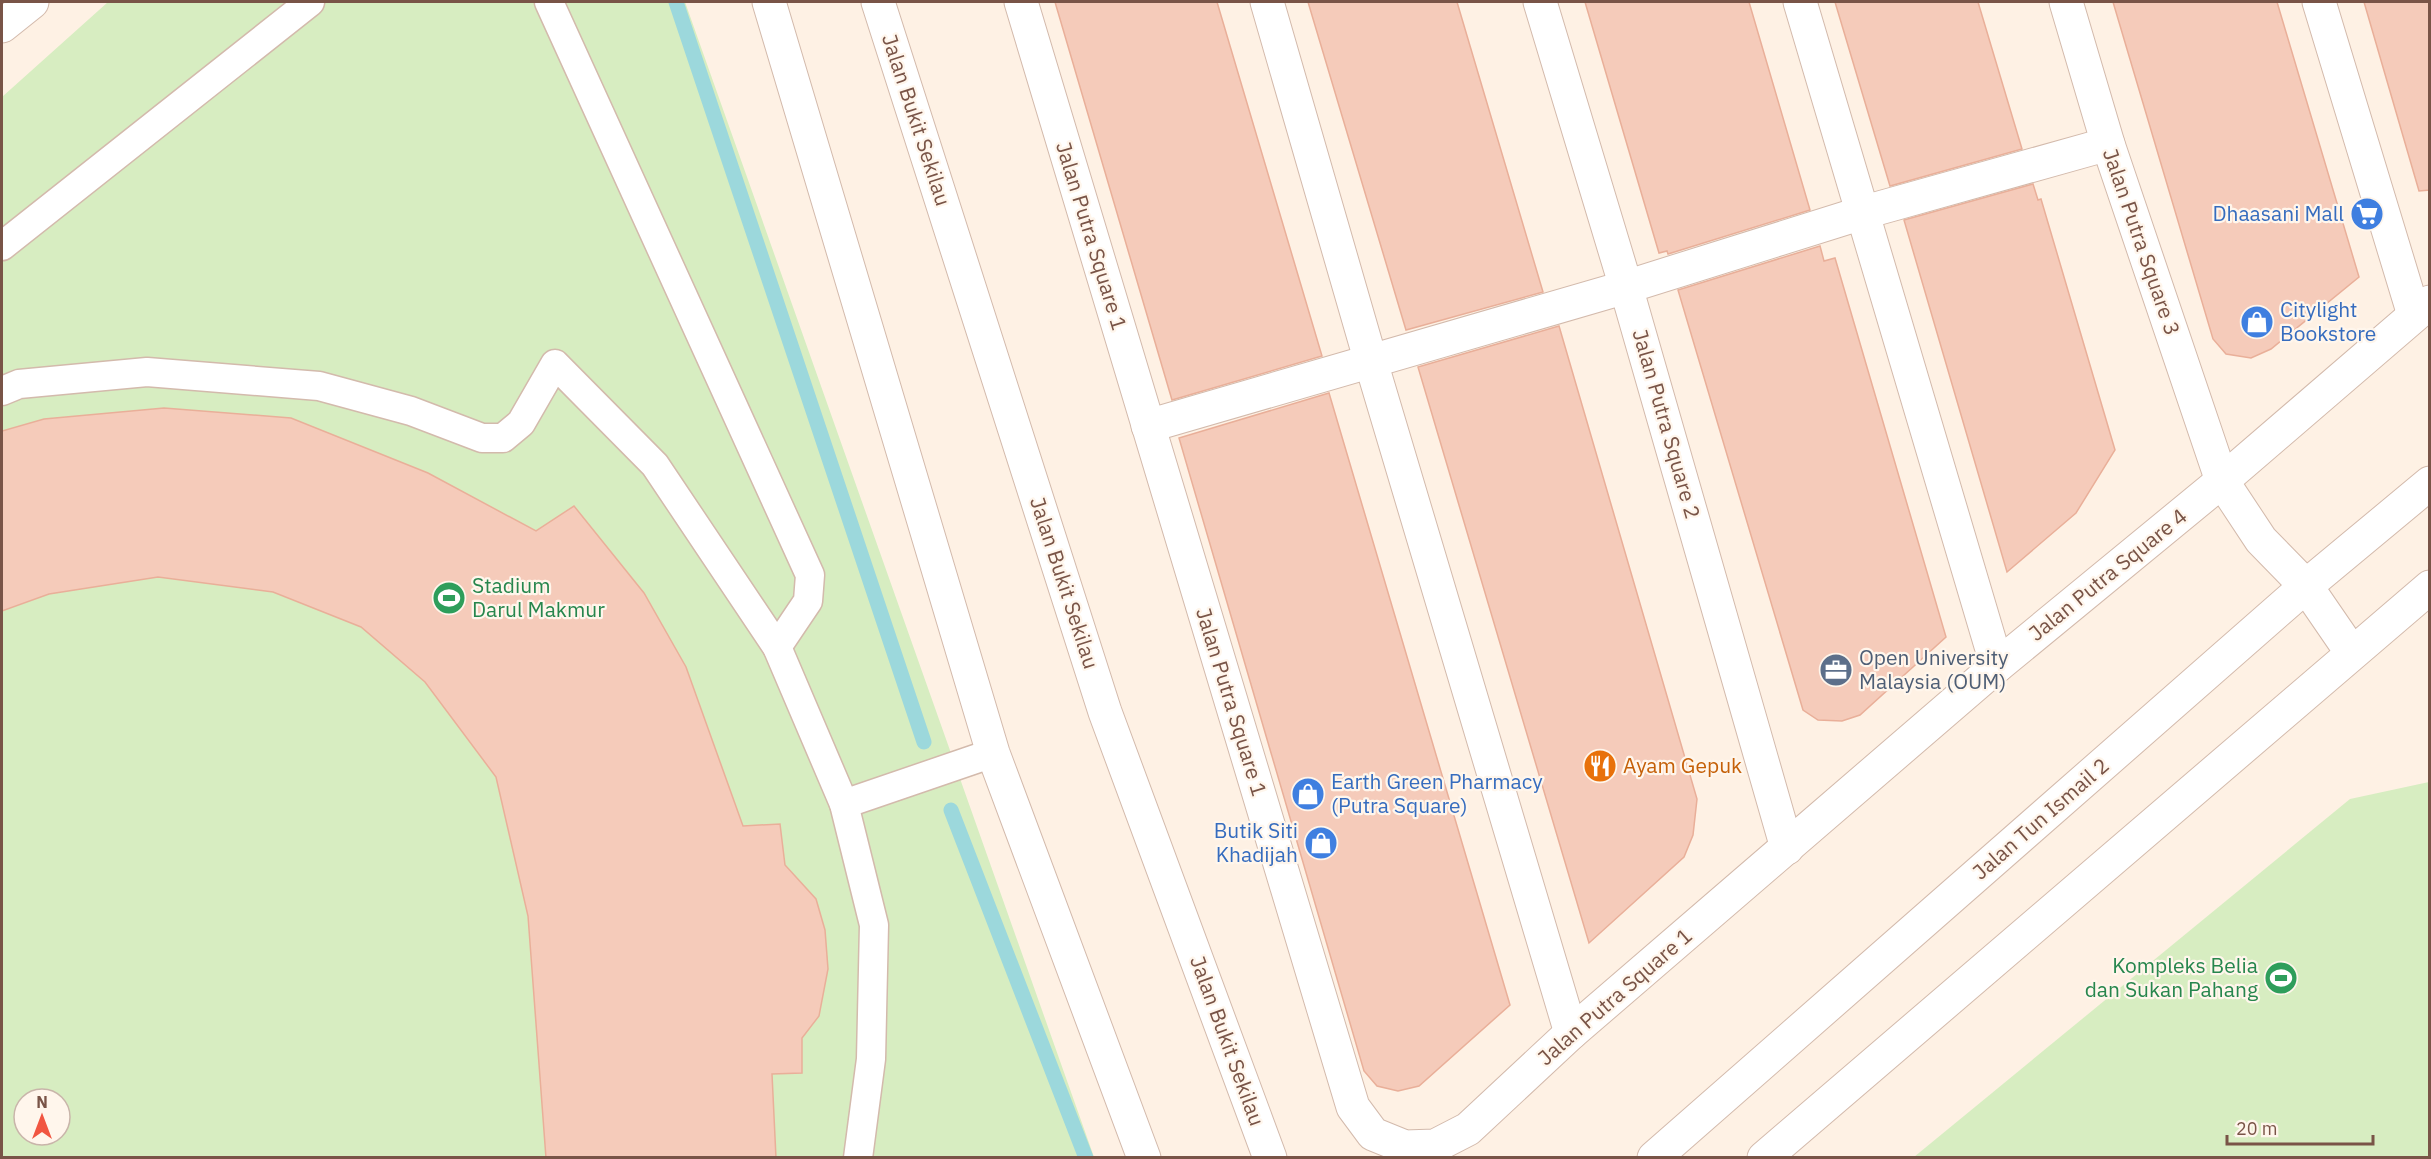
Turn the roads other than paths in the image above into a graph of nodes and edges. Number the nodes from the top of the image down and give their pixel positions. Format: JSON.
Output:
{"nodes":[{"id":1,"x":32,"y":2,"type":"edge"},
{"id":2,"x":310,"y":2,"type":"edge"},
{"id":3,"x":549,"y":2,"type":"edge"},
{"id":4,"x":770,"y":2,"type":"edge"},
{"id":5,"x":878,"y":2,"type":"edge"},
{"id":6,"x":1020,"y":2,"type":"edge"},
{"id":7,"x":1267,"y":2,"type":"edge"},
{"id":8,"x":1540,"y":2,"type":"edge"},
{"id":9,"x":1800,"y":2,"type":"edge"},
{"id":10,"x":2066,"y":2,"type":"edge"},
{"id":11,"x":2319,"y":2,"type":"edge"},
{"id":12,"x":2,"y":26,"type":"edge"},
{"id":13,"x":2108,"y":144,"type":"junction"},
{"id":14,"x":1864,"y":212,"type":"junction"},
{"id":15,"x":2,"y":246,"type":"edge"},
{"id":16,"x":1626,"y":287,"type":"junction"},
{"id":17,"x":2422,"y":308,"type":"edge"},
{"id":18,"x":1371,"y":362,"type":"junction"},
{"id":19,"x":2,"y":391,"type":"edge"},
{"id":20,"x":1148,"y":426,"type":"junction"},
{"id":21,"x":2222,"y":481,"type":"junction"},
{"id":22,"x":2430,"y":483,"type":"edge"},
{"id":23,"x":2306,"y":586,"type":"junction"},
{"id":24,"x":2430,"y":587,"type":"edge"},
{"id":25,"x":777,"y":647,"type":"junction"},
{"id":26,"x":2352,"y":653,"type":"junction"},
{"id":27,"x":1997,"y":666,"type":"junction"},
{"id":28,"x":993,"y":753,"type":"junction"},
{"id":29,"x":844,"y":804,"type":"junction"},
{"id":30,"x":1787,"y":849,"type":"junction"},
{"id":31,"x":1570,"y":1034,"type":"junction"},
{"id":32,"x":858,"y":1158,"type":"edge"},
{"id":33,"x":1144,"y":1158,"type":"edge"},
{"id":34,"x":1270,"y":1158,"type":"edge"},
{"id":35,"x":1654,"y":1158,"type":"edge"},
{"id":36,"x":1764,"y":1158,"type":"edge"}],
"edges":[{"from":1,"to":12,"type":"street"},
{"from":2,"to":15,"type":"lane"},
{"from":3,"to":25,"type":"lane"},
{"from":4,"to":28,"type":"street"},
{"from":5,"to":34,"type":"street","name":"Jalan Bukit Sekilau"},
{"from":6,"to":20,"type":"street","name":"Jalan Putra Square 1"},
{"from":7,"to":18,"type":"street"},
{"from":8,"to":16,"type":"street","name":"Jalan Putra Square 2"},
{"from":9,"to":14,"type":"street"},
{"from":10,"to":13,"type":"street","name":"Jalan Putra Square 3"},
{"from":11,"to":17,"type":"street"},
{"from":13,"to":14,"type":"street"},
{"from":13,"to":21,"type":"street","name":"Jalan Putra Square 3"},
{"from":14,"to":16,"type":"street"},
{"from":14,"to":27,"type":"street"},
{"from":16,"to":18,"type":"street"},
{"from":16,"to":30,"type":"street","name":"Jalan Putra Square 2"},
{"from":17,"to":21,"type":"street","name":"Jalan Putra Square 4"},
{"from":18,"to":20,"type":"street"},
{"from":18,"to":31,"type":"street"},
{"from":19,"to":25,"type":"lane"},
{"from":20,"to":31,"type":"street","name":"Jalan Putra Square 1"},
{"from":21,"to":23,"type":"street","name":"Jalan Putra Square 3"},
{"from":21,"to":27,"type":"street","name":"Jalan Putra Square 4"},
{"from":22,"to":23,"type":"street","name":"Jalan Tun Ismail 2"},
{"from":23,"to":26,"type":"street","name":"Jalan Putra Square 3"},
{"from":23,"to":35,"type":"street","name":"Jalan Tun Ismail 2"},
{"from":24,"to":26,"type":"street"},
{"from":25,"to":29,"type":"lane"},
{"from":26,"to":36,"type":"street"},
{"from":27,"to":30,"type":"street","name":"Jalan Putra Square 4"},
{"from":28,"to":29,"type":"lane"},
{"from":28,"to":33,"type":"street"},
{"from":29,"to":32,"type":"lane"},
{"from":30,"to":31,"type":"street","name":"Jalan Putra Square 1"}]}
